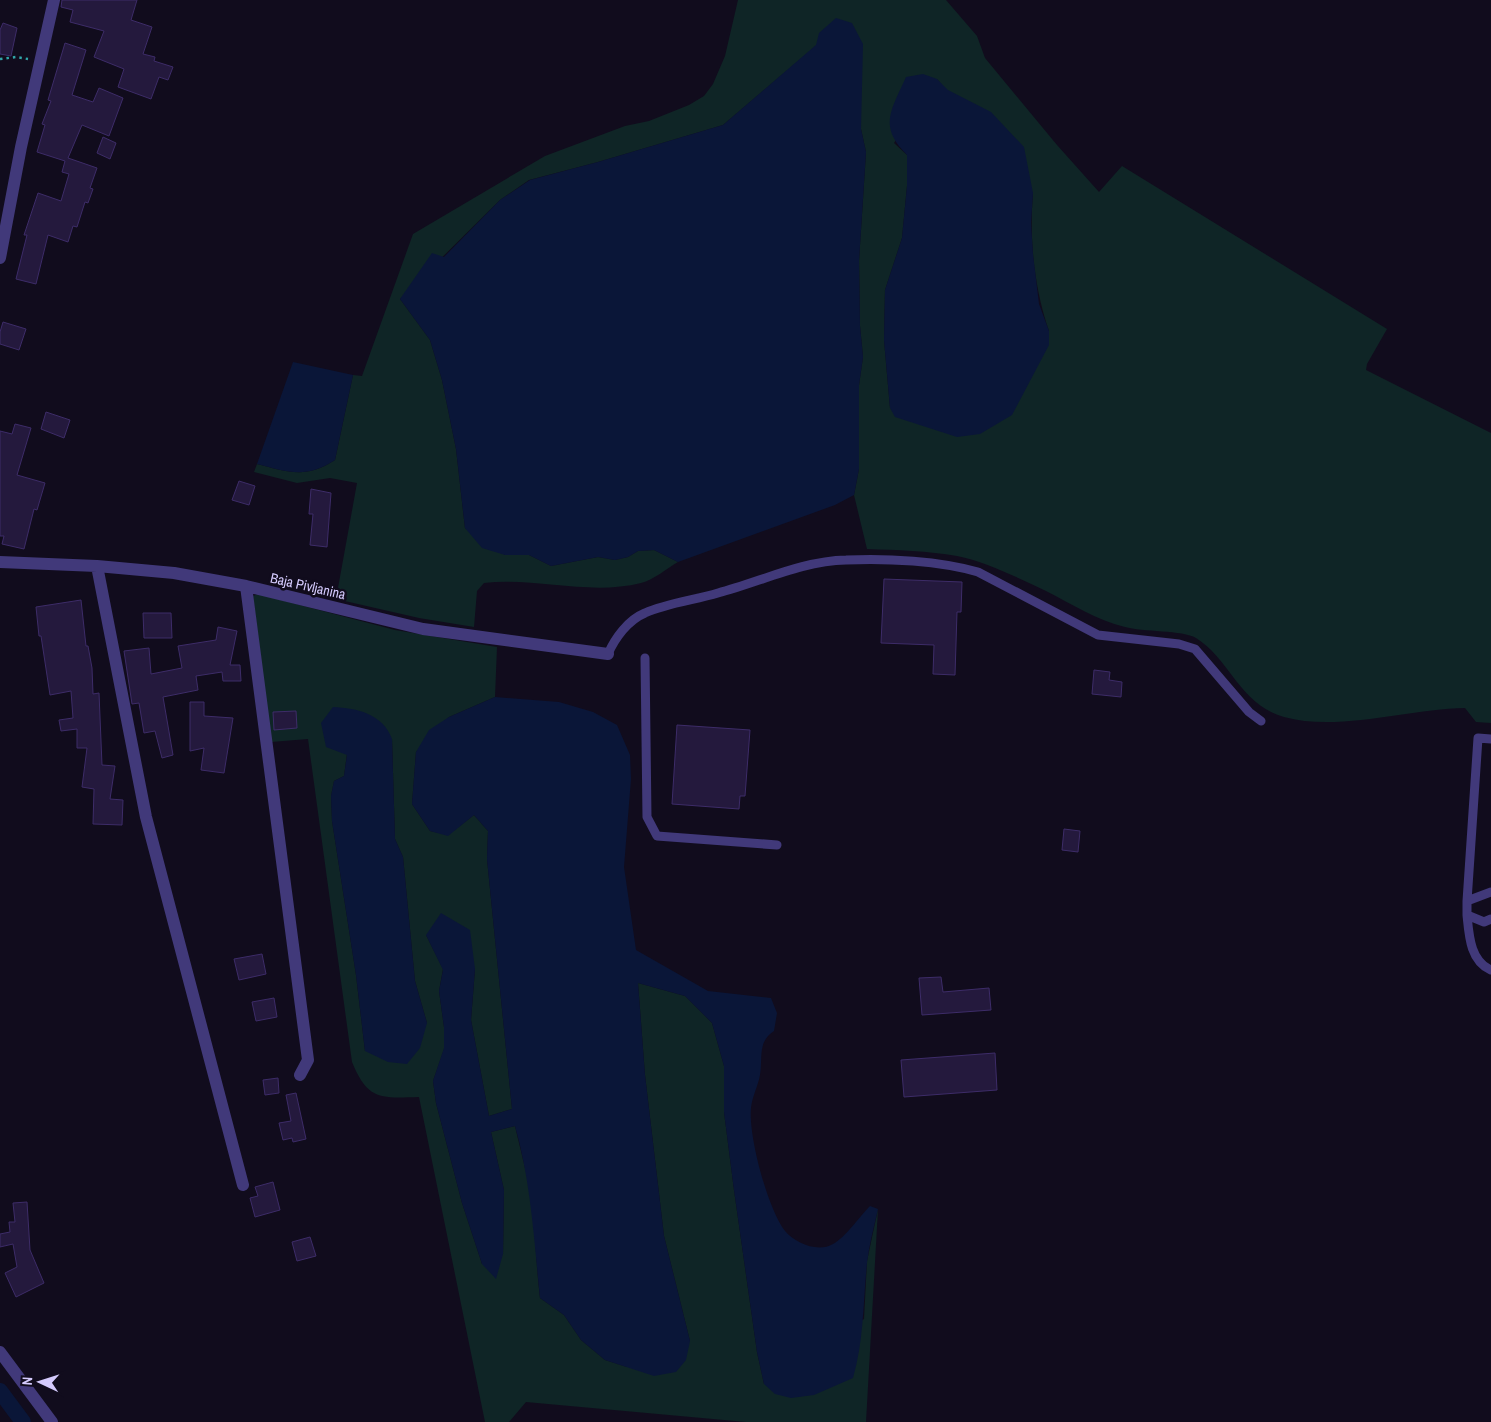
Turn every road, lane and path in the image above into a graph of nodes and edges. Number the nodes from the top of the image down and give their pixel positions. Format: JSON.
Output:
{"nodes":[{"id":1,"x":54,"y":0,"type":"edge"},
{"id":2,"x":0,"y":59,"type":"edge"},
{"id":3,"x":40,"y":61,"type":"junction"},
{"id":4,"x":0,"y":258,"type":"edge"},
{"id":5,"x":0,"y":562,"type":"edge"},
{"id":6,"x":97,"y":566,"type":"junction"},
{"id":7,"x":246,"y":586,"type":"junction"},
{"id":8,"x":608,"y":654,"type":"joint"},
{"id":9,"x":645,"y":658,"type":"dead end"},
{"id":10,"x":1261,"y":721,"type":"dead end"},
{"id":11,"x":1491,"y":739,"type":"edge"},
{"id":12,"x":777,"y":845,"type":"dead end"},
{"id":13,"x":1491,"y":892,"type":"edge"},
{"id":14,"x":1467,"y":901,"type":"junction"},
{"id":15,"x":1467,"y":915,"type":"junction"},
{"id":16,"x":1491,"y":919,"type":"edge"},
{"id":17,"x":1491,"y":970,"type":"edge"},
{"id":18,"x":300,"y":1076,"type":"dead end"},
{"id":19,"x":243,"y":1185,"type":"dead end"},
{"id":20,"x":0,"y":1352,"type":"edge"},
{"id":21,"x":52,"y":1422,"type":"edge"}],
"edges":[{"from":1,"to":3,"type":"street"},
{"from":2,"to":3,"type":"path"},
{"from":3,"to":4,"type":"street"},
{"from":5,"to":6,"type":"street","name":"Baja Pivljanina"},
{"from":6,"to":7,"type":"street","name":"Baja Pivljanina"},
{"from":6,"to":19,"type":"street"},
{"from":7,"to":8,"type":"street","name":"Baja Pivljanina"},
{"from":7,"to":18,"type":"street"},
{"from":8,"to":10,"type":"lane"},
{"from":9,"to":12,"type":"lane"},
{"from":11,"to":14,"type":"lane"},
{"from":13,"to":14,"type":"lane"},
{"from":14,"to":15,"type":"lane"},
{"from":15,"to":16,"type":"lane"},
{"from":15,"to":17,"type":"lane"},
{"from":20,"to":21,"type":"street"}]}
